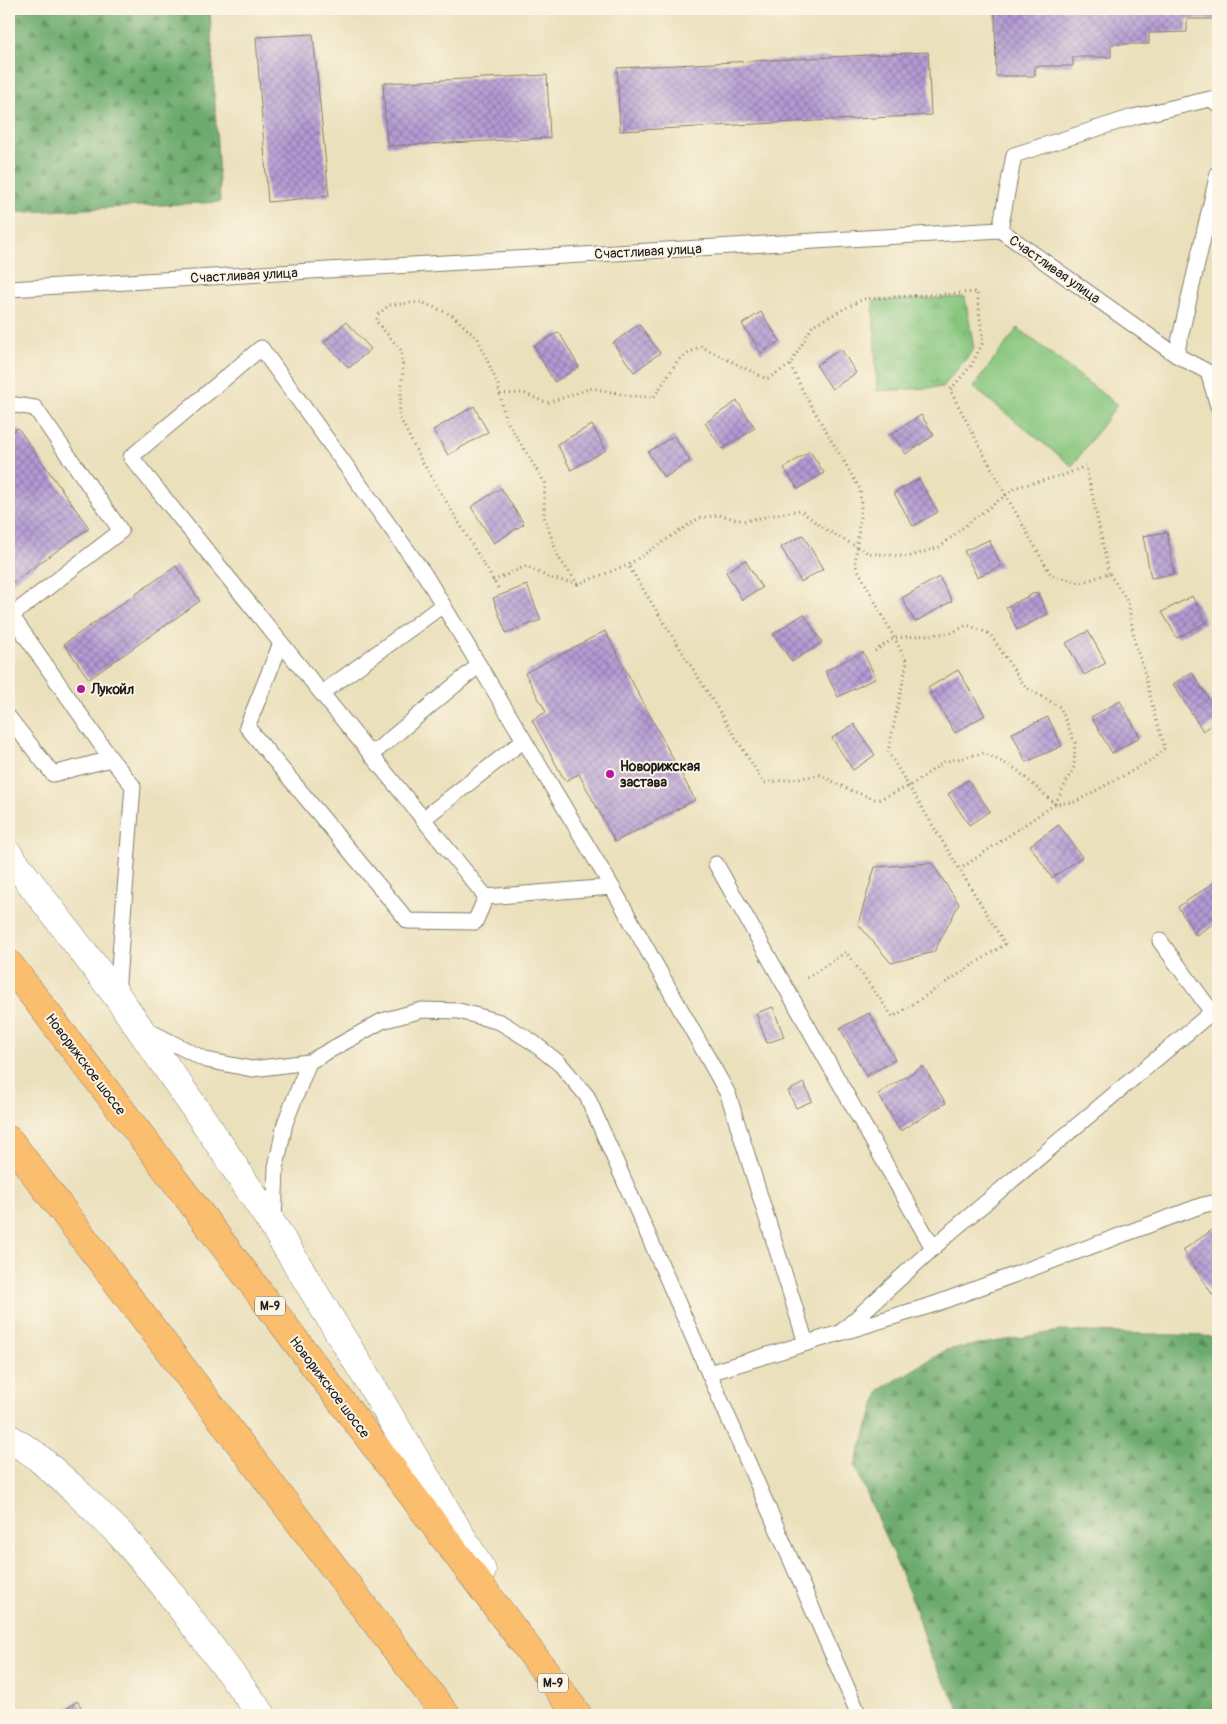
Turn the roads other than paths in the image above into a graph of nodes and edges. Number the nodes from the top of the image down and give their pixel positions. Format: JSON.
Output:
{"nodes":[{"id":1,"x":1218,"y":104,"type":"edge"},
{"id":2,"x":1218,"y":173,"type":"edge"},
{"id":3,"x":1000,"y":230,"type":"junction"},
{"id":4,"x":9,"y":289,"type":"edge"},
{"id":5,"x":1176,"y":355,"type":"junction"},
{"id":6,"x":9,"y":404,"type":"edge"},
{"id":7,"x":1218,"y":406,"type":"edge"},
{"id":8,"x":443,"y":605,"type":"junction"},
{"id":9,"x":10,"y":614,"type":"edge"},
{"id":10,"x":281,"y":643,"type":"junction"},
{"id":11,"x":479,"y":665,"type":"junction"},
{"id":12,"x":322,"y":694,"type":"junction"},
{"id":13,"x":9,"y":718,"type":"edge"},
{"id":14,"x":524,"y":740,"type":"junction"},
{"id":15,"x":371,"y":755,"type":"junction"},
{"id":16,"x":111,"y":759,"type":"junction"},
{"id":17,"x":423,"y":819,"type":"junction"},
{"id":18,"x":9,"y":855,"type":"edge"},
{"id":19,"x":716,"y":864,"type":"dead end"},
{"id":20,"x":612,"y":887,"type":"junction"},
{"id":21,"x":486,"y":897,"type":"junction"},
{"id":22,"x":1160,"y":942,"type":"dead end"},
{"id":23,"x":9,"y":964,"type":"edge"},
{"id":24,"x":117,"y":996,"type":"junction"},
{"id":25,"x":137,"y":1025,"type":"junction"},
{"id":26,"x":309,"y":1062,"type":"junction"},
{"id":27,"x":9,"y":1140,"type":"edge"},
{"id":28,"x":1218,"y":1202,"type":"edge"},
{"id":29,"x":274,"y":1227,"type":"junction"},
{"id":30,"x":934,"y":1248,"type":"junction"},
{"id":31,"x":842,"y":1332,"type":"junction"},
{"id":32,"x":806,"y":1343,"type":"junction"},
{"id":33,"x":709,"y":1373,"type":"junction"},
{"id":34,"x":9,"y":1438,"type":"edge"},
{"id":35,"x":529,"y":1650,"type":"junction"},
{"id":36,"x":262,"y":1715,"type":"edge"},
{"id":37,"x":446,"y":1715,"type":"edge"},
{"id":38,"x":578,"y":1715,"type":"edge"},
{"id":39,"x":859,"y":1715,"type":"edge"}],
"edges":[{"from":1,"to":3,"type":"lane"},
{"from":2,"to":5,"type":"lane"},
{"from":3,"to":4,"type":"lane","name":"Счастливая улица"},
{"from":3,"to":5,"type":"lane","name":"Счастливая улица"},
{"from":5,"to":7,"type":"lane","name":"Счастливая улица"},
{"from":6,"to":9,"type":"lane"},
{"from":8,"to":10,"type":"lane"},
{"from":8,"to":11,"type":"lane"},
{"from":8,"to":12,"type":"lane"},
{"from":9,"to":16,"type":"lane"},
{"from":10,"to":12,"type":"lane"},
{"from":10,"to":21,"type":"lane"},
{"from":11,"to":14,"type":"lane"},
{"from":11,"to":15,"type":"lane"},
{"from":12,"to":15,"type":"lane"},
{"from":13,"to":16,"type":"lane"},
{"from":14,"to":17,"type":"lane"},
{"from":14,"to":20,"type":"lane"},
{"from":15,"to":17,"type":"lane"},
{"from":16,"to":24,"type":"lane"},
{"from":17,"to":21,"type":"lane"},
{"from":18,"to":24,"type":"street"},
{"from":19,"to":30,"type":"lane"},
{"from":20,"to":21,"type":"lane"},
{"from":20,"to":32,"type":"lane"},
{"from":22,"to":30,"type":"lane"},
{"from":23,"to":35,"type":"highway","name":"Новорижское шоссе","number":"М-9"},
{"from":24,"to":25,"type":"street"},
{"from":25,"to":26,"type":"lane"},
{"from":25,"to":29,"type":"street"},
{"from":26,"to":29,"type":"lane"},
{"from":26,"to":33,"type":"lane"},
{"from":27,"to":37,"type":"highway"},
{"from":28,"to":31,"type":"lane"},
{"from":29,"to":35,"type":"street"},
{"from":30,"to":31,"type":"lane"},
{"from":31,"to":32,"type":"lane"},
{"from":32,"to":33,"type":"lane"},
{"from":33,"to":39,"type":"lane"},
{"from":34,"to":36,"type":"street"},
{"from":35,"to":38,"type":"highway","name":"Новорижское шоссе","number":"М-9"}]}
